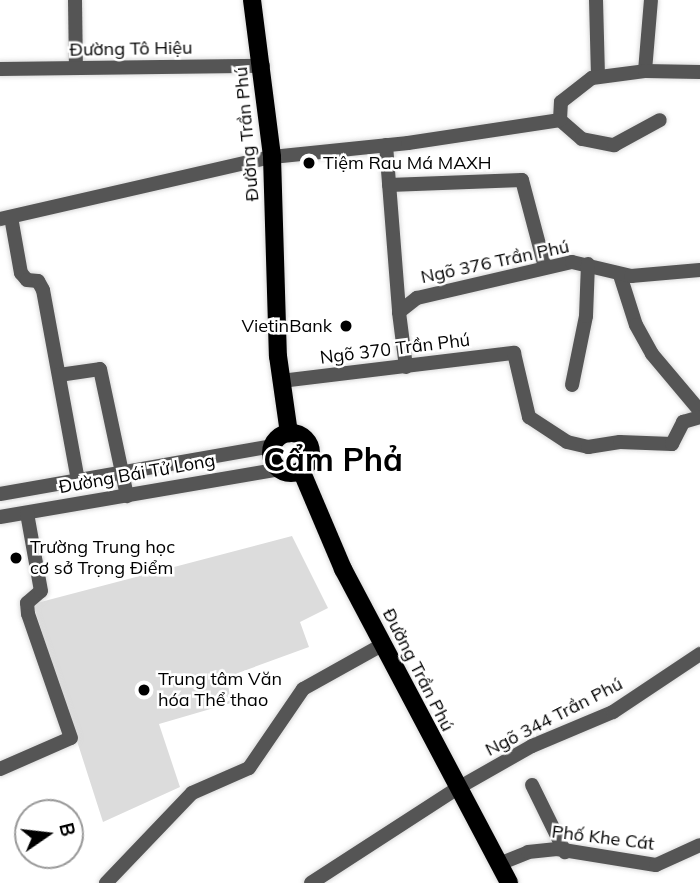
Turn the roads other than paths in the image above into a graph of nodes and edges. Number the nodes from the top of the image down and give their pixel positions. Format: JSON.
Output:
{"nodes":[{"id":1,"x":75,"y":0,"type":"edge"},
{"id":2,"x":252,"y":0,"type":"edge"},
{"id":3,"x":596,"y":0,"type":"edge"},
{"id":4,"x":651,"y":0,"type":"edge"},
{"id":5,"x":263,"y":66,"type":"junction"},
{"id":6,"x":76,"y":68,"type":"junction"},
{"id":7,"x":0,"y":69,"type":"edge"},
{"id":8,"x":645,"y":71,"type":"junction"},
{"id":9,"x":700,"y":72,"type":"edge"},
{"id":10,"x":598,"y":77,"type":"junction"},
{"id":11,"x":560,"y":120,"type":"junction"},
{"id":12,"x":660,"y":120,"type":"dead end"},
{"id":13,"x":386,"y":145,"type":"junction"},
{"id":14,"x":271,"y":157,"type":"junction"},
{"id":15,"x":389,"y":185,"type":"junction"},
{"id":16,"x":5,"y":218,"type":"edge"},
{"id":17,"x":588,"y":264,"type":"junction"},
{"id":18,"x":545,"y":267,"type":"junction"},
{"id":19,"x":700,"y":270,"type":"edge"},
{"id":20,"x":620,"y":275,"type":"junction"},
{"id":21,"x":399,"y":312,"type":"junction"},
{"id":22,"x":406,"y":368,"type":"junction"},
{"id":23,"x":59,"y":375,"type":"junction"},
{"id":24,"x":281,"y":381,"type":"junction"},
{"id":25,"x":572,"y":385,"type":"dead end"},
{"id":26,"x":700,"y":411,"type":"edge"},
{"id":27,"x":700,"y":417,"type":"edge"},
{"id":28,"x":289,"y":433,"type":"junction"},
{"id":29,"x":272,"y":446,"type":"junction"},
{"id":30,"x":280,"y":469,"type":"junction"},
{"id":31,"x":301,"y":470,"type":"junction"},
{"id":32,"x":121,"y":474,"type":"junction"},
{"id":33,"x":78,"y":481,"type":"junction"},
{"id":34,"x":0,"y":494,"type":"edge"},
{"id":35,"x":127,"y":496,"type":"junction"},
{"id":36,"x":27,"y":513,"type":"junction"},
{"id":37,"x":0,"y":517,"type":"edge"},
{"id":38,"x":382,"y":645,"type":"junction"},
{"id":39,"x":700,"y":654,"type":"edge"},
{"id":40,"x":0,"y":769,"type":"edge"},
{"id":41,"x":532,"y":785,"type":"dead end"},
{"id":42,"x":458,"y":788,"type":"junction"},
{"id":43,"x":700,"y":845,"type":"edge"},
{"id":44,"x":565,"y":852,"type":"junction"},
{"id":45,"x":499,"y":864,"type":"junction"},
{"id":46,"x":106,"y":883,"type":"edge"},
{"id":47,"x":311,"y":883,"type":"edge"},
{"id":48,"x":509,"y":883,"type":"edge"}],
"edges":[{"from":1,"to":6,"type":"street"},
{"from":2,"to":5,"type":"main road","name":"Đường Trần Phú"},
{"from":3,"to":10,"type":"street"},
{"from":4,"to":8,"type":"street"},
{"from":5,"to":6,"type":"street","name":"Đường Tô Hiệu"},
{"from":5,"to":14,"type":"main road","name":"Đường Trần Phú"},
{"from":6,"to":7,"type":"street","name":"Đường Tô Hiệu"},
{"from":8,"to":9,"type":"street"},
{"from":8,"to":10,"type":"street"},
{"from":10,"to":11,"type":"street"},
{"from":11,"to":12,"type":"street"},
{"from":11,"to":13,"type":"street"},
{"from":13,"to":14,"type":"street"},
{"from":13,"to":15,"type":"street"},
{"from":14,"to":16,"type":"street"},
{"from":14,"to":24,"type":"main road","name":"Đường Trần Phú"},
{"from":15,"to":18,"type":"street"},
{"from":15,"to":21,"type":"street"},
{"from":16,"to":23,"type":"street"},
{"from":17,"to":18,"type":"street","name":"Ngõ 376 Trần Phú"},
{"from":17,"to":20,"type":"street","name":"Ngõ 376 Trần Phú"},
{"from":17,"to":25,"type":"street"},
{"from":18,"to":21,"type":"street","name":"Ngõ 376 Trần Phú"},
{"from":19,"to":20,"type":"street","name":"Ngõ 376 Trần Phú"},
{"from":20,"to":26,"type":"street"},
{"from":21,"to":22,"type":"street"},
{"from":22,"to":24,"type":"street","name":"Ngõ 370 Trần Phú"},
{"from":22,"to":27,"type":"street","name":"Ngõ 370 Trần Phú"},
{"from":23,"to":32,"type":"street"},
{"from":23,"to":33,"type":"street"},
{"from":24,"to":28,"type":"main road","name":"Đường Trần Phú"},
{"from":28,"to":29,"type":"main road"},
{"from":28,"to":31,"type":"main road"},
{"from":29,"to":30,"type":"main road"},
{"from":29,"to":32,"type":"street","name":"Đường Bái Tử Long"},
{"from":30,"to":31,"type":"main road"},
{"from":30,"to":35,"type":"street","name":"Đường Bái Tử Long"},
{"from":31,"to":38,"type":"main road","name":"Đường Trần Phú"},
{"from":32,"to":33,"type":"street","name":"Đường Bái Tử Long"},
{"from":32,"to":35,"type":"street"},
{"from":33,"to":34,"type":"street","name":"Đường Bái Tử Long"},
{"from":35,"to":36,"type":"street","name":"Đường Bái Tử Long"},
{"from":36,"to":37,"type":"street","name":"Đường Bái Tử Long"},
{"from":36,"to":40,"type":"street"},
{"from":38,"to":42,"type":"main road","name":"Đường Trần Phú"},
{"from":38,"to":46,"type":"street"},
{"from":39,"to":42,"type":"street","name":"Ngõ 344 Trần Phú"},
{"from":41,"to":44,"type":"street"},
{"from":42,"to":45,"type":"main road","name":"Đường Trần Phú"},
{"from":42,"to":47,"type":"street","name":"Ngõ 344 Trần Phú"},
{"from":43,"to":44,"type":"street","name":"Phố Khe Cát"},
{"from":44,"to":45,"type":"street","name":"Phố Khe Cát"},
{"from":45,"to":48,"type":"main road","name":"Đường Trần Phú"}]}
